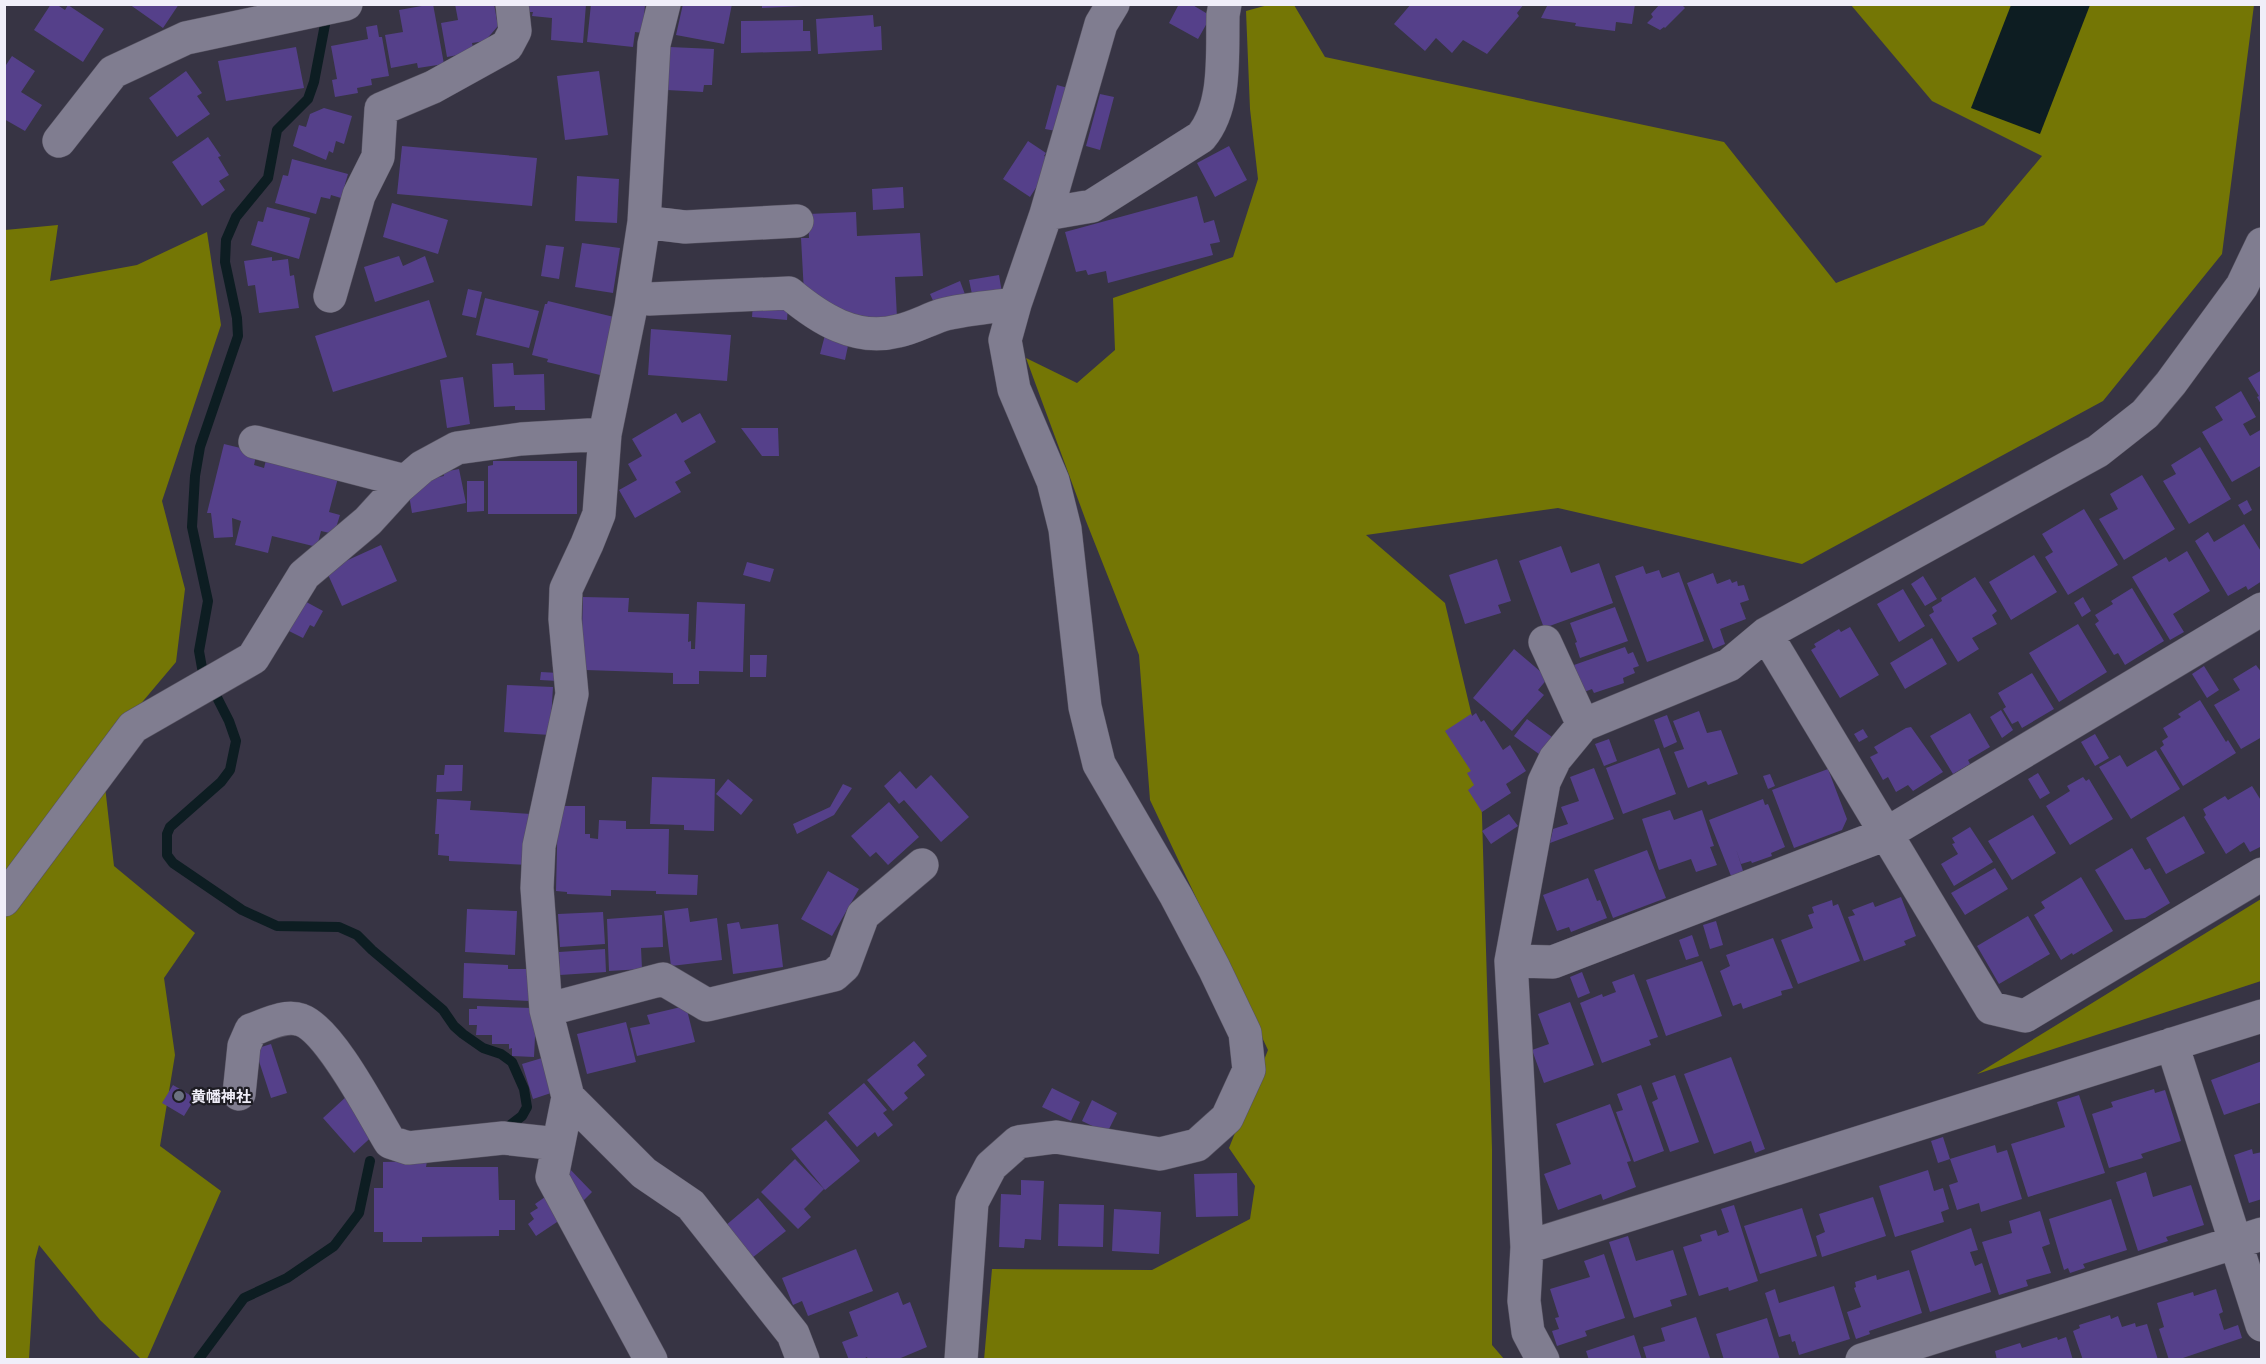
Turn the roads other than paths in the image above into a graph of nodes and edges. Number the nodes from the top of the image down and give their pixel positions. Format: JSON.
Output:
{"nodes":[{"id":1,"x":346,"y":4,"type":"edge"},
{"id":2,"x":512,"y":4,"type":"edge"},
{"id":3,"x":663,"y":4,"type":"edge"},
{"id":4,"x":1113,"y":4,"type":"edge"},
{"id":5,"x":1226,"y":4,"type":"edge"},
{"id":6,"x":302,"y":9,"type":"edge"},
{"id":7,"x":59,"y":141,"type":"dead end"},
{"id":8,"x":1046,"y":214,"type":"junction"},
{"id":9,"x":797,"y":221,"type":"dead end"},
{"id":10,"x":644,"y":222,"type":"junction"},
{"id":11,"x":2262,"y":244,"type":"edge"},
{"id":12,"x":633,"y":295,"type":"junction"},
{"id":13,"x":330,"y":296,"type":"dead end"},
{"id":14,"x":1015,"y":304,"type":"junction"},
{"id":15,"x":605,"y":434,"type":"junction"},
{"id":16,"x":255,"y":442,"type":"dead end"},
{"id":17,"x":405,"y":481,"type":"junction"},
{"id":18,"x":2262,"y":609,"type":"edge"},
{"id":19,"x":1766,"y":634,"type":"junction"},
{"id":20,"x":1545,"y":642,"type":"dead end"},
{"id":21,"x":1583,"y":725,"type":"junction"},
{"id":22,"x":1886,"y":834,"type":"junction"},
{"id":23,"x":922,"y":865,"type":"dead end"},
{"id":24,"x":2262,"y":874,"type":"edge"},
{"id":25,"x":4,"y":900,"type":"edge"},
{"id":26,"x":1511,"y":961,"type":"junction"},
{"id":27,"x":546,"y":1010,"type":"junction"},
{"id":28,"x":2262,"y":1016,"type":"edge"},
{"id":29,"x":2172,"y":1044,"type":"junction"},
{"id":30,"x":239,"y":1094,"type":"dead end"},
{"id":31,"x":568,"y":1097,"type":"junction"},
{"id":32,"x":558,"y":1144,"type":"junction"},
{"id":33,"x":2248,"y":1238,"type":"edge"},
{"id":34,"x":1527,"y":1247,"type":"junction"},
{"id":35,"x":2262,"y":1325,"type":"edge"},
{"id":36,"x":651,"y":1359,"type":"edge"},
{"id":37,"x":803,"y":1359,"type":"edge"},
{"id":38,"x":961,"y":1359,"type":"edge"},
{"id":39,"x":1543,"y":1359,"type":"edge"},
{"id":40,"x":1862,"y":1359,"type":"edge"}],
"edges":[{"from":1,"to":6,"type":"street"},
{"from":2,"to":13,"type":"street"},
{"from":3,"to":10,"type":"street"},
{"from":4,"to":8,"type":"street"},
{"from":5,"to":8,"type":"street"},
{"from":6,"to":7,"type":"street"},
{"from":8,"to":14,"type":"street"},
{"from":9,"to":10,"type":"street"},
{"from":10,"to":12,"type":"street"},
{"from":11,"to":19,"type":"street"},
{"from":12,"to":14,"type":"street"},
{"from":12,"to":15,"type":"street"},
{"from":14,"to":38,"type":"street"},
{"from":15,"to":17,"type":"street"},
{"from":15,"to":27,"type":"street"},
{"from":16,"to":17,"type":"street"},
{"from":17,"to":25,"type":"street"},
{"from":18,"to":22,"type":"street"},
{"from":19,"to":21,"type":"street"},
{"from":19,"to":22,"type":"street"},
{"from":20,"to":21,"type":"street"},
{"from":21,"to":26,"type":"street"},
{"from":22,"to":24,"type":"street"},
{"from":22,"to":26,"type":"street"},
{"from":23,"to":27,"type":"street"},
{"from":26,"to":34,"type":"street"},
{"from":27,"to":31,"type":"street"},
{"from":28,"to":29,"type":"street"},
{"from":29,"to":33,"type":"street"},
{"from":29,"to":34,"type":"street"},
{"from":30,"to":32,"type":"street"},
{"from":31,"to":32,"type":"street"},
{"from":31,"to":37,"type":"street"},
{"from":32,"to":36,"type":"street"},
{"from":33,"to":35,"type":"street"},
{"from":33,"to":40,"type":"street"},
{"from":34,"to":39,"type":"street"}]}
